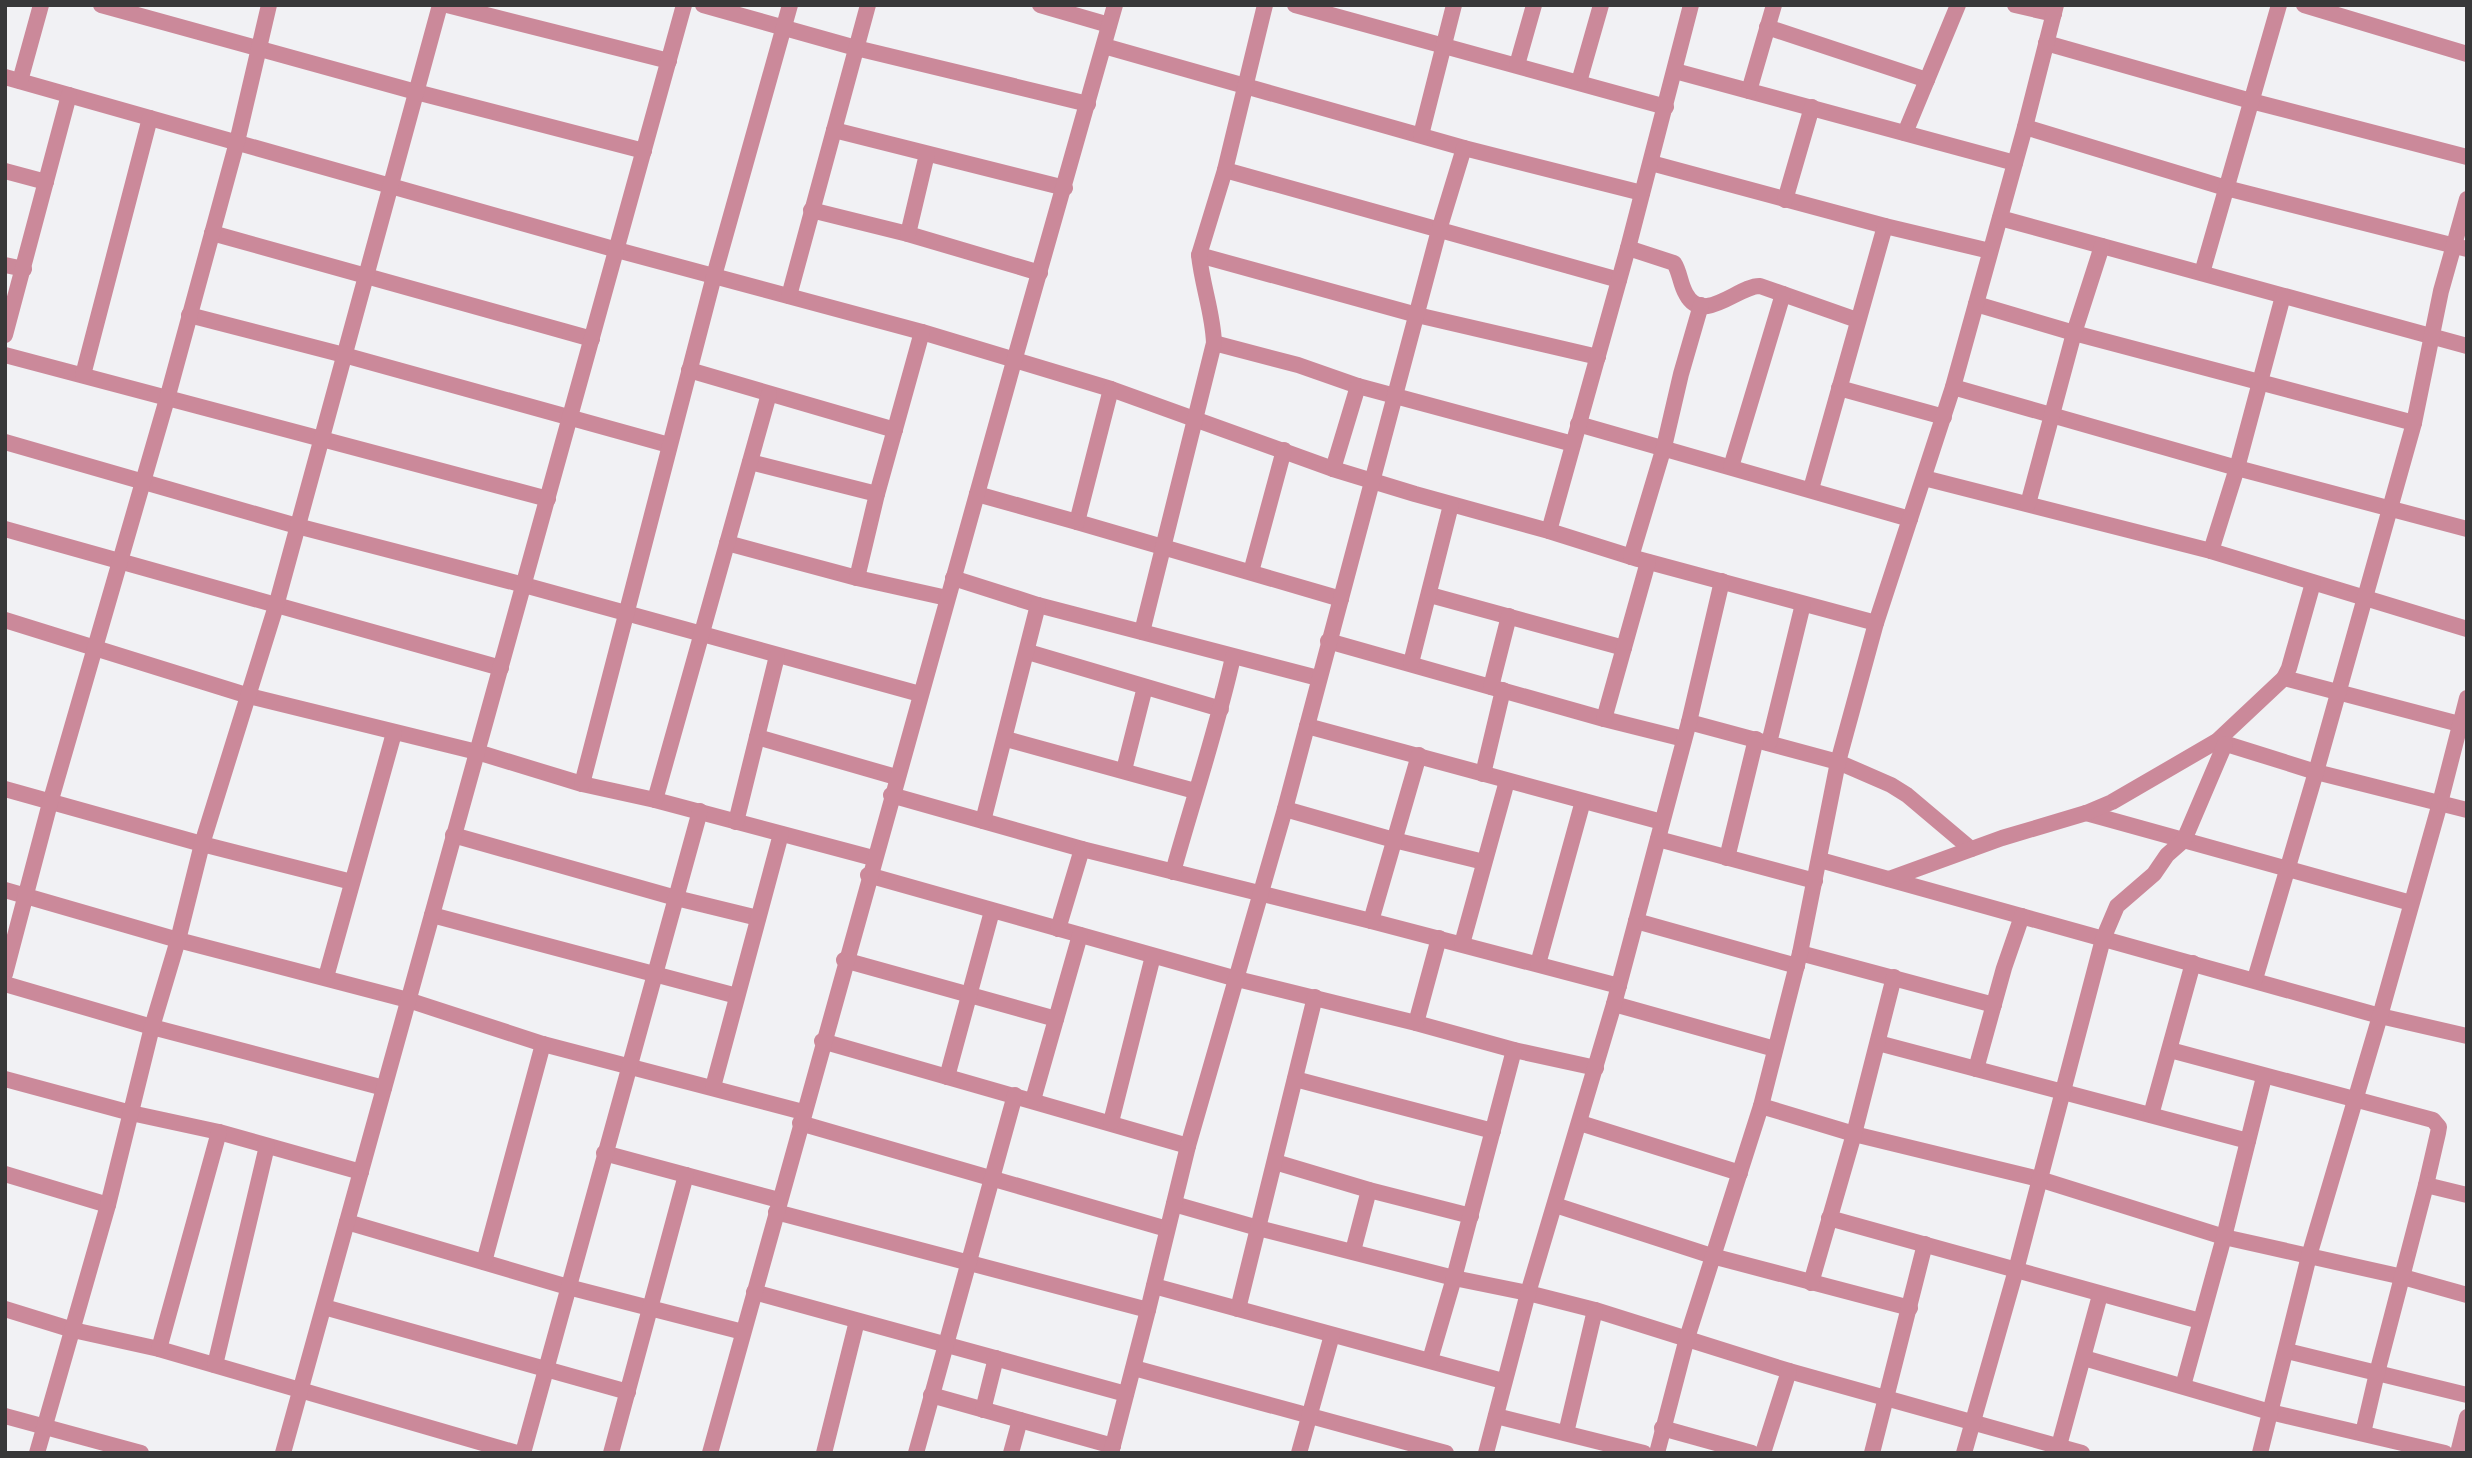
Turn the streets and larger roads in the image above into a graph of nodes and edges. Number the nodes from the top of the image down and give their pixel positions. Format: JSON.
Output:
{"nodes":[{"id":1,"x":41,"y":5,"type":"edge"},
{"id":2,"x":101,"y":5,"type":"edge"},
{"id":3,"x":269,"y":5,"type":"edge"},
{"id":4,"x":440,"y":5,"type":"edge"},
{"id":5,"x":447,"y":5,"type":"edge"},
{"id":6,"x":684,"y":5,"type":"edge"},
{"id":7,"x":703,"y":5,"type":"edge"},
{"id":8,"x":790,"y":5,"type":"edge"},
{"id":9,"x":867,"y":5,"type":"edge"},
{"id":10,"x":1040,"y":5,"type":"edge"},
{"id":11,"x":1115,"y":5,"type":"edge"},
{"id":12,"x":1265,"y":5,"type":"edge"},
{"id":13,"x":1295,"y":5,"type":"edge"},
{"id":14,"x":1454,"y":5,"type":"edge"},
{"id":15,"x":1534,"y":5,"type":"edge"},
{"id":16,"x":1601,"y":5,"type":"edge"},
{"id":17,"x":1691,"y":5,"type":"edge"},
{"id":18,"x":1774,"y":5,"type":"edge"},
{"id":19,"x":1958,"y":5,"type":"edge"},
{"id":20,"x":2015,"y":5,"type":"edge"},
{"id":21,"x":2279,"y":5,"type":"edge"},
{"id":22,"x":2304,"y":5,"type":"edge"},
{"id":23,"x":2055,"y":10,"type":"edge"},
{"id":24,"x":1109,"y":24,"type":"junction"},
{"id":25,"x":783,"y":27,"type":"junction"},
{"id":26,"x":1767,"y":27,"type":"junction"},
{"id":27,"x":2046,"y":43,"type":"junction"},
{"id":28,"x":1444,"y":45,"type":"junction"},
{"id":29,"x":1104,"y":46,"type":"junction"},
{"id":30,"x":856,"y":48,"type":"junction"},
{"id":31,"x":257,"y":49,"type":"junction"},
{"id":32,"x":2467,"y":54,"type":"edge"},
{"id":33,"x":669,"y":61,"type":"junction"},
{"id":34,"x":1517,"y":65,"type":"junction"},
{"id":35,"x":1675,"y":71,"type":"junction"},
{"id":36,"x":12,"y":79,"type":"edge"},
{"id":37,"x":1927,"y":80,"type":"junction"},
{"id":38,"x":1579,"y":82,"type":"junction"},
{"id":39,"x":1246,"y":84,"type":"junction"},
{"id":40,"x":1749,"y":91,"type":"junction"},
{"id":41,"x":416,"y":92,"type":"junction"},
{"id":42,"x":69,"y":95,"type":"junction"},
{"id":43,"x":2251,"y":101,"type":"junction"},
{"id":44,"x":1088,"y":104,"type":"junction"},
{"id":45,"x":1666,"y":107,"type":"junction"},
{"id":46,"x":1812,"y":107,"type":"junction"},
{"id":47,"x":150,"y":118,"type":"junction"},
{"id":48,"x":2025,"y":127,"type":"junction"},
{"id":49,"x":834,"y":130,"type":"junction"},
{"id":50,"x":1905,"y":133,"type":"junction"},
{"id":51,"x":1421,"y":135,"type":"junction"},
{"id":52,"x":237,"y":142,"type":"junction"},
{"id":53,"x":1464,"y":148,"type":"junction"},
{"id":54,"x":644,"y":151,"type":"junction"},
{"id":55,"x":927,"y":154,"type":"junction"},
{"id":56,"x":2467,"y":157,"type":"edge"},
{"id":57,"x":1651,"y":163,"type":"junction"},
{"id":58,"x":2015,"y":163,"type":"junction"},
{"id":59,"x":1225,"y":170,"type":"junction"},
{"id":60,"x":5,"y":171,"type":"edge"},
{"id":61,"x":46,"y":182,"type":"junction"},
{"id":62,"x":390,"y":186,"type":"junction"},
{"id":63,"x":1065,"y":188,"type":"junction"},
{"id":64,"x":2226,"y":188,"type":"junction"},
{"id":65,"x":1642,"y":193,"type":"junction"},
{"id":66,"x":2467,"y":199,"type":"edge"},
{"id":67,"x":1785,"y":200,"type":"junction"},
{"id":68,"x":811,"y":210,"type":"junction"},
{"id":69,"x":2000,"y":218,"type":"junction"},
{"id":70,"x":1885,"y":226,"type":"junction"},
{"id":71,"x":1439,"y":230,"type":"junction"},
{"id":72,"x":212,"y":233,"type":"junction"},
{"id":73,"x":908,"y":234,"type":"junction"},
{"id":74,"x":2102,"y":246,"type":"junction"},
{"id":75,"x":2461,"y":247,"type":"edge"},
{"id":76,"x":1628,"y":248,"type":"junction"},
{"id":77,"x":617,"y":250,"type":"junction"},
{"id":78,"x":1990,"y":251,"type":"junction"},
{"id":79,"x":1199,"y":256,"type":"junction"},
{"id":80,"x":5,"y":265,"type":"edge"},
{"id":81,"x":24,"y":269,"type":"junction"},
{"id":82,"x":1040,"y":273,"type":"junction"},
{"id":83,"x":2202,"y":273,"type":"junction"},
{"id":84,"x":366,"y":276,"type":"junction"},
{"id":85,"x":714,"y":276,"type":"junction"},
{"id":86,"x":1619,"y":280,"type":"junction"},
{"id":87,"x":1783,"y":294,"type":"junction"},
{"id":88,"x":789,"y":296,"type":"junction"},
{"id":89,"x":2283,"y":296,"type":"junction"},
{"id":90,"x":1976,"y":304,"type":"junction"},
{"id":91,"x":1701,"y":305,"type":"junction"},
{"id":92,"x":189,"y":315,"type":"junction"},
{"id":93,"x":1417,"y":315,"type":"junction"},
{"id":94,"x":1857,"y":320,"type":"junction"},
{"id":95,"x":922,"y":332,"type":"junction"},
{"id":96,"x":2074,"y":333,"type":"junction"},
{"id":97,"x":5,"y":335,"type":"edge"},
{"id":98,"x":2432,"y":336,"type":"junction"},
{"id":99,"x":592,"y":339,"type":"junction"},
{"id":100,"x":1214,"y":343,"type":"junction"},
{"id":101,"x":2467,"y":346,"type":"edge"},
{"id":102,"x":5,"y":355,"type":"edge"},
{"id":103,"x":344,"y":355,"type":"junction"},
{"id":104,"x":1598,"y":357,"type":"junction"},
{"id":105,"x":1015,"y":360,"type":"junction"},
{"id":106,"x":689,"y":370,"type":"junction"},
{"id":107,"x":83,"y":374,"type":"junction"},
{"id":108,"x":2259,"y":383,"type":"junction"},
{"id":109,"x":1358,"y":386,"type":"junction"},
{"id":110,"x":1952,"y":387,"type":"junction"},
{"id":111,"x":1839,"y":388,"type":"junction"},
{"id":112,"x":1111,"y":389,"type":"junction"},
{"id":113,"x":769,"y":394,"type":"junction"},
{"id":114,"x":1395,"y":397,"type":"junction"},
{"id":115,"x":167,"y":399,"type":"junction"},
{"id":116,"x":2052,"y":415,"type":"junction"},
{"id":117,"x":1944,"y":417,"type":"junction"},
{"id":118,"x":570,"y":418,"type":"junction"},
{"id":119,"x":1195,"y":419,"type":"junction"},
{"id":120,"x":2414,"y":423,"type":"junction"},
{"id":121,"x":1578,"y":424,"type":"junction"},
{"id":122,"x":895,"y":430,"type":"junction"},
{"id":123,"x":322,"y":440,"type":"junction"},
{"id":124,"x":5,"y":442,"type":"edge"},
{"id":125,"x":1573,"y":444,"type":"junction"},
{"id":126,"x":669,"y":445,"type":"junction"},
{"id":127,"x":1664,"y":447,"type":"junction"},
{"id":128,"x":1284,"y":450,"type":"junction"},
{"id":129,"x":750,"y":462,"type":"junction"},
{"id":130,"x":1731,"y":467,"type":"junction"},
{"id":131,"x":2237,"y":468,"type":"junction"},
{"id":132,"x":1333,"y":469,"type":"junction"},
{"id":133,"x":1924,"y":478,"type":"junction"},
{"id":134,"x":142,"y":480,"type":"junction"},
{"id":135,"x":1373,"y":481,"type":"junction"},
{"id":136,"x":1811,"y":489,"type":"junction"},
{"id":137,"x":877,"y":494,"type":"junction"},
{"id":138,"x":977,"y":494,"type":"junction"},
{"id":139,"x":548,"y":499,"type":"junction"},
{"id":140,"x":1451,"y":505,"type":"junction"},
{"id":141,"x":2028,"y":505,"type":"junction"},
{"id":142,"x":2390,"y":510,"type":"junction"},
{"id":143,"x":1910,"y":519,"type":"junction"},
{"id":144,"x":1077,"y":522,"type":"junction"},
{"id":145,"x":297,"y":526,"type":"junction"},
{"id":146,"x":5,"y":529,"type":"edge"},
{"id":147,"x":2467,"y":529,"type":"edge"},
{"id":148,"x":1549,"y":531,"type":"junction"},
{"id":149,"x":727,"y":543,"type":"junction"},
{"id":150,"x":1162,"y":546,"type":"junction"},
{"id":151,"x":2211,"y":551,"type":"junction"},
{"id":152,"x":1631,"y":557,"type":"junction"},
{"id":153,"x":120,"y":562,"type":"junction"},
{"id":154,"x":1648,"y":562,"type":"junction"},
{"id":155,"x":1251,"y":572,"type":"junction"},
{"id":156,"x":857,"y":578,"type":"junction"},
{"id":157,"x":953,"y":578,"type":"junction"},
{"id":158,"x":1722,"y":581,"type":"junction"},
{"id":159,"x":2313,"y":583,"type":"junction"},
{"id":160,"x":524,"y":585,"type":"junction"},
{"id":161,"x":1430,"y":595,"type":"junction"},
{"id":162,"x":947,"y":598,"type":"junction"},
{"id":163,"x":1341,"y":598,"type":"junction"},
{"id":164,"x":2365,"y":598,"type":"junction"},
{"id":165,"x":1803,"y":604,"type":"junction"},
{"id":166,"x":1038,"y":605,"type":"junction"},
{"id":167,"x":276,"y":606,"type":"junction"},
{"id":168,"x":626,"y":613,"type":"junction"},
{"id":169,"x":1509,"y":616,"type":"junction"},
{"id":170,"x":5,"y":620,"type":"edge"},
{"id":171,"x":1876,"y":623,"type":"junction"},
{"id":172,"x":2467,"y":629,"type":"edge"},
{"id":173,"x":1142,"y":632,"type":"junction"},
{"id":174,"x":701,"y":635,"type":"junction"},
{"id":175,"x":1328,"y":641,"type":"junction"},
{"id":176,"x":96,"y":646,"type":"junction"},
{"id":177,"x":1624,"y":648,"type":"junction"},
{"id":178,"x":1028,"y":652,"type":"junction"},
{"id":179,"x":777,"y":656,"type":"junction"},
{"id":180,"x":1234,"y":657,"type":"junction"},
{"id":181,"x":1411,"y":663,"type":"junction"},
{"id":182,"x":501,"y":668,"type":"junction"},
{"id":183,"x":1318,"y":678,"type":"junction"},
{"id":184,"x":2284,"y":678,"type":"junction"},
{"id":185,"x":1145,"y":687,"type":"junction"},
{"id":186,"x":1497,"y":688,"type":"junction"},
{"id":187,"x":2339,"y":691,"type":"junction"},
{"id":188,"x":919,"y":694,"type":"junction"},
{"id":189,"x":249,"y":696,"type":"junction"},
{"id":190,"x":2467,"y":698,"type":"edge"},
{"id":191,"x":1221,"y":709,"type":"junction"},
{"id":192,"x":1604,"y":719,"type":"junction"},
{"id":193,"x":1689,"y":722,"type":"junction"},
{"id":194,"x":2463,"y":725,"type":"edge"},
{"id":195,"x":1307,"y":726,"type":"junction"},
{"id":196,"x":394,"y":733,"type":"junction"},
{"id":197,"x":757,"y":737,"type":"junction"},
{"id":198,"x":1006,"y":739,"type":"junction"},
{"id":199,"x":1684,"y":739,"type":"junction"},
{"id":200,"x":1763,"y":741,"type":"junction"},
{"id":201,"x":2220,"y":743,"type":"junction"},
{"id":202,"x":477,"y":752,"type":"junction"},
{"id":203,"x":1419,"y":755,"type":"junction"},
{"id":204,"x":1838,"y":762,"type":"junction"},
{"id":205,"x":1124,"y":770,"type":"junction"},
{"id":206,"x":2316,"y":772,"type":"junction"},
{"id":207,"x":1483,"y":774,"type":"junction"},
{"id":208,"x":896,"y":777,"type":"junction"},
{"id":209,"x":1507,"y":781,"type":"junction"},
{"id":210,"x":582,"y":784,"type":"junction"},
{"id":211,"x":5,"y":789,"type":"edge"},
{"id":212,"x":1195,"y":791,"type":"junction"},
{"id":213,"x":891,"y":795,"type":"junction"},
{"id":214,"x":655,"y":800,"type":"junction"},
{"id":215,"x":1583,"y":802,"type":"junction"},
{"id":216,"x":50,"y":803,"type":"junction"},
{"id":217,"x":2440,"y":803,"type":"junction"},
{"id":218,"x":1285,"y":808,"type":"junction"},
{"id":219,"x":2467,"y":810,"type":"edge"},
{"id":220,"x":700,"y":811,"type":"junction"},
{"id":221,"x":2086,"y":813,"type":"junction"},
{"id":222,"x":983,"y":821,"type":"junction"},
{"id":223,"x":736,"y":822,"type":"junction"},
{"id":224,"x":1662,"y":822,"type":"junction"},
{"id":225,"x":781,"y":834,"type":"junction"},
{"id":226,"x":453,"y":835,"type":"junction"},
{"id":227,"x":1658,"y":839,"type":"junction"},
{"id":228,"x":1394,"y":840,"type":"junction"},
{"id":229,"x":2184,"y":840,"type":"junction"},
{"id":230,"x":202,"y":844,"type":"junction"},
{"id":231,"x":1082,"y":849,"type":"junction"},
{"id":232,"x":1971,"y":849,"type":"junction"},
{"id":233,"x":873,"y":858,"type":"junction"},
{"id":234,"x":1727,"y":858,"type":"junction"},
{"id":235,"x":1820,"y":860,"type":"junction"},
{"id":236,"x":1484,"y":862,"type":"junction"},
{"id":237,"x":2287,"y":869,"type":"junction"},
{"id":238,"x":1173,"y":872,"type":"junction"},
{"id":239,"x":868,"y":875,"type":"junction"},
{"id":240,"x":1889,"y":879,"type":"junction"},
{"id":241,"x":1815,"y":881,"type":"junction"},
{"id":242,"x":352,"y":882,"type":"junction"},
{"id":243,"x":5,"y":890,"type":"edge"},
{"id":244,"x":1259,"y":894,"type":"junction"},
{"id":245,"x":25,"y":895,"type":"junction"},
{"id":246,"x":676,"y":898,"type":"junction"},
{"id":247,"x":2411,"y":903,"type":"junction"},
{"id":248,"x":992,"y":911,"type":"junction"},
{"id":249,"x":432,"y":915,"type":"junction"},
{"id":250,"x":2022,"y":916,"type":"junction"},
{"id":251,"x":758,"y":918,"type":"junction"},
{"id":252,"x":1371,"y":921,"type":"junction"},
{"id":253,"x":1636,"y":921,"type":"junction"},
{"id":254,"x":1058,"y":929,"type":"junction"},
{"id":255,"x":1080,"y":935,"type":"junction"},
{"id":256,"x":1438,"y":938,"type":"junction"},
{"id":257,"x":2103,"y":939,"type":"junction"},
{"id":258,"x":178,"y":940,"type":"junction"},
{"id":259,"x":1462,"y":944,"type":"junction"},
{"id":260,"x":1153,"y":956,"type":"junction"},
{"id":261,"x":1798,"y":959,"type":"junction"},
{"id":262,"x":844,"y":960,"type":"junction"},
{"id":263,"x":2193,"y":963,"type":"junction"},
{"id":264,"x":1538,"y":964,"type":"junction"},
{"id":265,"x":5,"y":974,"type":"edge"},
{"id":266,"x":655,"y":975,"type":"junction"},
{"id":267,"x":326,"y":977,"type":"junction"},
{"id":268,"x":1894,"y":977,"type":"junction"},
{"id":269,"x":1237,"y":979,"type":"junction"},
{"id":270,"x":2255,"y":979,"type":"junction"},
{"id":271,"x":5,"y":984,"type":"edge"},
{"id":272,"x":1619,"y":986,"type":"junction"},
{"id":273,"x":970,"y":995,"type":"junction"},
{"id":274,"x":737,"y":996,"type":"junction"},
{"id":275,"x":1315,"y":997,"type":"junction"},
{"id":276,"x":408,"y":1000,"type":"junction"},
{"id":277,"x":1614,"y":1004,"type":"junction"},
{"id":278,"x":1994,"y":1005,"type":"junction"},
{"id":279,"x":2380,"y":1016,"type":"junction"},
{"id":280,"x":1056,"y":1019,"type":"junction"},
{"id":281,"x":1416,"y":1023,"type":"junction"},
{"id":282,"x":152,"y":1027,"type":"junction"},
{"id":283,"x":2467,"y":1036,"type":"edge"},
{"id":284,"x":822,"y":1041,"type":"junction"},
{"id":285,"x":1878,"y":1043,"type":"junction"},
{"id":286,"x":543,"y":1044,"type":"junction"},
{"id":287,"x":1775,"y":1049,"type":"junction"},
{"id":288,"x":1514,"y":1050,"type":"junction"},
{"id":289,"x":2170,"y":1050,"type":"junction"},
{"id":290,"x":628,"y":1066,"type":"junction"},
{"id":291,"x":1596,"y":1068,"type":"junction"},
{"id":292,"x":1976,"y":1069,"type":"junction"},
{"id":293,"x":947,"y":1077,"type":"junction"},
{"id":294,"x":2264,"y":1077,"type":"junction"},
{"id":295,"x":5,"y":1079,"type":"edge"},
{"id":296,"x":1295,"y":1079,"type":"junction"},
{"id":297,"x":713,"y":1087,"type":"junction"},
{"id":298,"x":384,"y":1088,"type":"junction"},
{"id":299,"x":2063,"y":1093,"type":"junction"},
{"id":300,"x":1015,"y":1095,"type":"junction"},
{"id":301,"x":1033,"y":1100,"type":"junction"},
{"id":302,"x":2356,"y":1101,"type":"junction"},
{"id":303,"x":1761,"y":1106,"type":"junction"},
{"id":304,"x":131,"y":1113,"type":"junction"},
{"id":305,"x":2151,"y":1115,"type":"junction"},
{"id":306,"x":801,"y":1118,"type":"junction"},
{"id":307,"x":1111,"y":1122,"type":"junction"},
{"id":308,"x":1580,"y":1123,"type":"junction"},
{"id":309,"x":1493,"y":1131,"type":"junction"},
{"id":310,"x":219,"y":1132,"type":"junction"},
{"id":311,"x":1854,"y":1134,"type":"junction"},
{"id":312,"x":2248,"y":1142,"type":"junction"},
{"id":313,"x":267,"y":1146,"type":"junction"},
{"id":314,"x":1188,"y":1146,"type":"junction"},
{"id":315,"x":604,"y":1153,"type":"junction"},
{"id":316,"x":1275,"y":1161,"type":"junction"},
{"id":317,"x":361,"y":1172,"type":"junction"},
{"id":318,"x":1740,"y":1173,"type":"junction"},
{"id":319,"x":5,"y":1174,"type":"edge"},
{"id":320,"x":686,"y":1175,"type":"junction"},
{"id":321,"x":991,"y":1178,"type":"junction"},
{"id":322,"x":2039,"y":1180,"type":"junction"},
{"id":323,"x":2426,"y":1185,"type":"junction"},
{"id":324,"x":1369,"y":1190,"type":"junction"},
{"id":325,"x":2467,"y":1195,"type":"edge"},
{"id":326,"x":1174,"y":1204,"type":"junction"},
{"id":327,"x":108,"y":1205,"type":"junction"},
{"id":328,"x":1555,"y":1205,"type":"junction"},
{"id":329,"x":778,"y":1206,"type":"junction"},
{"id":330,"x":1471,"y":1216,"type":"junction"},
{"id":331,"x":1829,"y":1218,"type":"junction"},
{"id":332,"x":347,"y":1222,"type":"junction"},
{"id":333,"x":1258,"y":1228,"type":"junction"},
{"id":334,"x":1167,"y":1229,"type":"junction"},
{"id":335,"x":2224,"y":1237,"type":"junction"},
{"id":336,"x":1925,"y":1244,"type":"junction"},
{"id":337,"x":1353,"y":1251,"type":"junction"},
{"id":338,"x":1712,"y":1255,"type":"junction"},
{"id":339,"x":2309,"y":1256,"type":"junction"},
{"id":340,"x":484,"y":1262,"type":"junction"},
{"id":341,"x":969,"y":1263,"type":"junction"},
{"id":342,"x":2016,"y":1270,"type":"junction"},
{"id":343,"x":2403,"y":1277,"type":"junction"},
{"id":344,"x":1454,"y":1278,"type":"junction"},
{"id":345,"x":1811,"y":1283,"type":"junction"},
{"id":346,"x":1154,"y":1286,"type":"junction"},
{"id":347,"x":568,"y":1287,"type":"junction"},
{"id":348,"x":754,"y":1292,"type":"junction"},
{"id":349,"x":1528,"y":1293,"type":"junction"},
{"id":350,"x":2100,"y":1295,"type":"junction"},
{"id":351,"x":2467,"y":1296,"type":"edge"},
{"id":352,"x":324,"y":1307,"type":"junction"},
{"id":353,"x":652,"y":1308,"type":"junction"},
{"id":354,"x":1910,"y":1308,"type":"junction"},
{"id":355,"x":1238,"y":1309,"type":"junction"},
{"id":356,"x":5,"y":1310,"type":"edge"},
{"id":357,"x":1149,"y":1310,"type":"junction"},
{"id":358,"x":1595,"y":1310,"type":"junction"},
{"id":359,"x":857,"y":1321,"type":"junction"},
{"id":360,"x":2200,"y":1321,"type":"junction"},
{"id":361,"x":73,"y":1330,"type":"junction"},
{"id":362,"x":743,"y":1332,"type":"junction"},
{"id":363,"x":1332,"y":1335,"type":"junction"},
{"id":364,"x":1686,"y":1338,"type":"junction"},
{"id":365,"x":945,"y":1344,"type":"junction"},
{"id":366,"x":159,"y":1349,"type":"junction"},
{"id":367,"x":2287,"y":1351,"type":"junction"},
{"id":368,"x":996,"y":1358,"type":"junction"},
{"id":369,"x":2084,"y":1358,"type":"junction"},
{"id":370,"x":1430,"y":1360,"type":"junction"},
{"id":371,"x":215,"y":1365,"type":"junction"},
{"id":372,"x":1134,"y":1368,"type":"junction"},
{"id":373,"x":546,"y":1369,"type":"junction"},
{"id":374,"x":1789,"y":1371,"type":"junction"},
{"id":375,"x":2376,"y":1373,"type":"junction"},
{"id":376,"x":1503,"y":1381,"type":"junction"},
{"id":377,"x":2183,"y":1386,"type":"junction"},
{"id":378,"x":301,"y":1390,"type":"junction"},
{"id":379,"x":628,"y":1392,"type":"junction"},
{"id":380,"x":1126,"y":1394,"type":"junction"},
{"id":381,"x":932,"y":1395,"type":"junction"},
{"id":382,"x":2467,"y":1395,"type":"edge"},
{"id":383,"x":1887,"y":1398,"type":"junction"},
{"id":384,"x":984,"y":1410,"type":"junction"},
{"id":385,"x":2270,"y":1412,"type":"junction"},
{"id":386,"x":5,"y":1416,"type":"edge"},
{"id":387,"x":1496,"y":1416,"type":"junction"},
{"id":388,"x":1309,"y":1417,"type":"junction"},
{"id":389,"x":2467,"y":1417,"type":"edge"},
{"id":390,"x":1020,"y":1420,"type":"junction"},
{"id":391,"x":1973,"y":1421,"type":"junction"},
{"id":392,"x":44,"y":1426,"type":"junction"},
{"id":393,"x":1662,"y":1428,"type":"junction"},
{"id":394,"x":1566,"y":1433,"type":"junction"},
{"id":395,"x":2363,"y":1433,"type":"junction"},
{"id":396,"x":1112,"y":1449,"type":"edge"},
{"id":397,"x":2057,"y":1450,"type":"edge"},
{"id":398,"x":37,"y":1453,"type":"edge"},
{"id":399,"x":141,"y":1453,"type":"edge"},
{"id":400,"x":283,"y":1453,"type":"edge"},
{"id":401,"x":517,"y":1453,"type":"edge"},
{"id":402,"x":523,"y":1453,"type":"edge"},
{"id":403,"x":611,"y":1453,"type":"edge"},
{"id":404,"x":710,"y":1453,"type":"edge"},
{"id":405,"x":824,"y":1453,"type":"edge"},
{"id":406,"x":916,"y":1453,"type":"edge"},
{"id":407,"x":1011,"y":1453,"type":"edge"},
{"id":408,"x":1299,"y":1453,"type":"edge"},
{"id":409,"x":1446,"y":1453,"type":"edge"},
{"id":410,"x":1486,"y":1453,"type":"edge"},
{"id":411,"x":1644,"y":1453,"type":"edge"},
{"id":412,"x":1657,"y":1453,"type":"edge"},
{"id":413,"x":1752,"y":1453,"type":"edge"},
{"id":414,"x":1763,"y":1453,"type":"edge"},
{"id":415,"x":1872,"y":1453,"type":"edge"},
{"id":416,"x":1964,"y":1453,"type":"edge"},
{"id":417,"x":2082,"y":1453,"type":"edge"},
{"id":418,"x":2260,"y":1453,"type":"edge"},
{"id":419,"x":2445,"y":1453,"type":"edge"},
{"id":420,"x":2458,"y":1453,"type":"edge"}],
"edges":[{"from":1,"to":36,"type":"street"},
{"from":2,"to":31,"type":"street"},
{"from":3,"to":31,"type":"street"},
{"from":4,"to":41,"type":"street"},
{"from":5,"to":33,"type":"street"},
{"from":6,"to":33,"type":"street"},
{"from":7,"to":25,"type":"street"},
{"from":8,"to":25,"type":"street"},
{"from":9,"to":30,"type":"street"},
{"from":10,"to":24,"type":"street"},
{"from":11,"to":24,"type":"street"},
{"from":12,"to":39,"type":"street"},
{"from":13,"to":28,"type":"street"},
{"from":14,"to":28,"type":"street"},
{"from":15,"to":34,"type":"street"},
{"from":16,"to":38,"type":"street"},
{"from":17,"to":35,"type":"street"},
{"from":18,"to":26,"type":"street"},
{"from":19,"to":37,"type":"street"},
{"from":20,"to":23,"type":"street"},
{"from":21,"to":43,"type":"street"},
{"from":22,"to":32,"type":"street"},
{"from":23,"to":27,"type":"street"},
{"from":24,"to":29,"type":"street"},
{"from":25,"to":30,"type":"street"},
{"from":25,"to":85,"type":"street"},
{"from":26,"to":37,"type":"street"},
{"from":26,"to":40,"type":"street"},
{"from":27,"to":43,"type":"street"},
{"from":27,"to":48,"type":"street"},
{"from":28,"to":34,"type":"street"},
{"from":28,"to":51,"type":"street"},
{"from":29,"to":39,"type":"street"},
{"from":29,"to":44,"type":"street"},
{"from":30,"to":44,"type":"street"},
{"from":30,"to":49,"type":"street"},
{"from":31,"to":41,"type":"street"},
{"from":31,"to":52,"type":"street"},
{"from":33,"to":54,"type":"street"},
{"from":34,"to":38,"type":"street"},
{"from":35,"to":40,"type":"street"},
{"from":35,"to":45,"type":"street"},
{"from":36,"to":42,"type":"street"},
{"from":37,"to":50,"type":"street"},
{"from":38,"to":45,"type":"street"},
{"from":39,"to":51,"type":"street"},
{"from":39,"to":59,"type":"street"},
{"from":40,"to":46,"type":"street"},
{"from":41,"to":54,"type":"street"},
{"from":41,"to":62,"type":"street"},
{"from":42,"to":47,"type":"street"},
{"from":42,"to":61,"type":"street"},
{"from":43,"to":56,"type":"street"},
{"from":43,"to":64,"type":"street"},
{"from":44,"to":63,"type":"street"},
{"from":45,"to":57,"type":"street"},
{"from":46,"to":50,"type":"street"},
{"from":46,"to":67,"type":"street"},
{"from":47,"to":52,"type":"street"},
{"from":47,"to":107,"type":"street"},
{"from":48,"to":58,"type":"street"},
{"from":48,"to":64,"type":"street"},
{"from":49,"to":55,"type":"street"},
{"from":49,"to":68,"type":"street"},
{"from":50,"to":58,"type":"street"},
{"from":51,"to":53,"type":"street"},
{"from":52,"to":62,"type":"street"},
{"from":52,"to":72,"type":"street"},
{"from":53,"to":65,"type":"street"},
{"from":53,"to":71,"type":"street"},
{"from":54,"to":77,"type":"street"},
{"from":55,"to":63,"type":"street"},
{"from":55,"to":73,"type":"street"},
{"from":57,"to":65,"type":"street"},
{"from":57,"to":67,"type":"street"},
{"from":58,"to":69,"type":"street"},
{"from":59,"to":71,"type":"street"},
{"from":59,"to":79,"type":"street"},
{"from":60,"to":61,"type":"street"},
{"from":61,"to":81,"type":"street"},
{"from":62,"to":77,"type":"street"},
{"from":62,"to":84,"type":"street"},
{"from":63,"to":82,"type":"street"},
{"from":64,"to":75,"type":"street"},
{"from":64,"to":83,"type":"street"},
{"from":65,"to":76,"type":"street"},
{"from":66,"to":75,"type":"street"},
{"from":67,"to":70,"type":"street"},
{"from":68,"to":73,"type":"street"},
{"from":68,"to":88,"type":"street"},
{"from":69,"to":74,"type":"street"},
{"from":69,"to":78,"type":"street"},
{"from":70,"to":78,"type":"street"},
{"from":70,"to":94,"type":"street"},
{"from":71,"to":86,"type":"street"},
{"from":71,"to":93,"type":"street"},
{"from":72,"to":84,"type":"street"},
{"from":72,"to":92,"type":"street"},
{"from":73,"to":82,"type":"street"},
{"from":74,"to":83,"type":"street"},
{"from":74,"to":96,"type":"street"},
{"from":75,"to":98,"type":"street"},
{"from":76,"to":86,"type":"street"},
{"from":76,"to":91,"type":"street"},
{"from":77,"to":85,"type":"street"},
{"from":77,"to":99,"type":"street"},
{"from":78,"to":90,"type":"street"},
{"from":79,"to":93,"type":"street"},
{"from":79,"to":100,"type":"street"},
{"from":80,"to":81,"type":"street"},
{"from":81,"to":97,"type":"street"},
{"from":82,"to":105,"type":"street"},
{"from":83,"to":89,"type":"street"},
{"from":84,"to":99,"type":"street"},
{"from":84,"to":103,"type":"street"},
{"from":85,"to":88,"type":"street"},
{"from":85,"to":106,"type":"street"},
{"from":86,"to":104,"type":"street"},
{"from":87,"to":91,"type":"street"},
{"from":87,"to":94,"type":"street"},
{"from":87,"to":130,"type":"street"},
{"from":88,"to":95,"type":"street"},
{"from":89,"to":98,"type":"street"},
{"from":89,"to":108,"type":"street"},
{"from":90,"to":96,"type":"street"},
{"from":90,"to":110,"type":"street"},
{"from":91,"to":127,"type":"street"},
{"from":92,"to":103,"type":"street"},
{"from":92,"to":115,"type":"street"},
{"from":93,"to":104,"type":"street"},
{"from":93,"to":114,"type":"street"},
{"from":94,"to":111,"type":"street"},
{"from":95,"to":105,"type":"street"},
{"from":95,"to":122,"type":"street"},
{"from":96,"to":108,"type":"street"},
{"from":96,"to":116,"type":"street"},
{"from":98,"to":101,"type":"street"},
{"from":98,"to":120,"type":"street"},
{"from":99,"to":118,"type":"street"},
{"from":100,"to":109,"type":"street"},
{"from":100,"to":119,"type":"street"},
{"from":102,"to":107,"type":"street"},
{"from":103,"to":118,"type":"street"},
{"from":103,"to":123,"type":"street"},
{"from":104,"to":121,"type":"street"},
{"from":105,"to":112,"type":"street"},
{"from":105,"to":138,"type":"street"},
{"from":106,"to":113,"type":"street"},
{"from":106,"to":126,"type":"street"},
{"from":107,"to":115,"type":"street"},
{"from":108,"to":120,"type":"street"},
{"from":108,"to":131,"type":"street"},
{"from":109,"to":114,"type":"street"},
{"from":109,"to":132,"type":"street"},
{"from":110,"to":116,"type":"street"},
{"from":110,"to":117,"type":"street"},
{"from":111,"to":117,"type":"street"},
{"from":111,"to":136,"type":"street"},
{"from":112,"to":119,"type":"street"},
{"from":112,"to":144,"type":"street"},
{"from":113,"to":122,"type":"street"},
{"from":113,"to":129,"type":"street"},
{"from":114,"to":125,"type":"street"},
{"from":114,"to":135,"type":"street"},
{"from":115,"to":123,"type":"street"},
{"from":115,"to":134,"type":"street"},
{"from":116,"to":131,"type":"street"},
{"from":116,"to":141,"type":"street"},
{"from":117,"to":133,"type":"street"},
{"from":118,"to":126,"type":"street"},
{"from":118,"to":139,"type":"street"},
{"from":119,"to":128,"type":"street"},
{"from":119,"to":150,"type":"street"},
{"from":120,"to":142,"type":"street"},
{"from":121,"to":125,"type":"street"},
{"from":121,"to":127,"type":"street"},
{"from":122,"to":137,"type":"street"},
{"from":123,"to":139,"type":"street"},
{"from":123,"to":145,"type":"street"},
{"from":124,"to":134,"type":"street"},
{"from":125,"to":148,"type":"street"},
{"from":126,"to":168,"type":"street"},
{"from":127,"to":130,"type":"street"},
{"from":127,"to":152,"type":"street"},
{"from":128,"to":132,"type":"street"},
{"from":128,"to":155,"type":"street"},
{"from":129,"to":137,"type":"street"},
{"from":129,"to":149,"type":"street"},
{"from":130,"to":136,"type":"street"},
{"from":131,"to":142,"type":"street"},
{"from":131,"to":151,"type":"street"},
{"from":132,"to":135,"type":"street"},
{"from":133,"to":141,"type":"street"},
{"from":133,"to":143,"type":"street"},
{"from":134,"to":145,"type":"street"},
{"from":134,"to":153,"type":"street"},
{"from":135,"to":140,"type":"street"},
{"from":135,"to":163,"type":"street"},
{"from":136,"to":143,"type":"street"},
{"from":137,"to":156,"type":"street"},
{"from":138,"to":144,"type":"street"},
{"from":138,"to":157,"type":"street"},
{"from":139,"to":160,"type":"street"},
{"from":140,"to":148,"type":"street"},
{"from":140,"to":161,"type":"street"},
{"from":141,"to":151,"type":"street"},
{"from":142,"to":147,"type":"street"},
{"from":142,"to":164,"type":"street"},
{"from":143,"to":171,"type":"street"},
{"from":144,"to":150,"type":"street"},
{"from":145,"to":160,"type":"street"},
{"from":145,"to":167,"type":"street"},
{"from":146,"to":153,"type":"street"},
{"from":148,"to":152,"type":"street"},
{"from":149,"to":156,"type":"street"},
{"from":149,"to":174,"type":"street"},
{"from":150,"to":155,"type":"street"},
{"from":150,"to":173,"type":"street"},
{"from":151,"to":159,"type":"street"},
{"from":152,"to":154,"type":"street"},
{"from":153,"to":167,"type":"street"},
{"from":153,"to":176,"type":"street"},
{"from":154,"to":158,"type":"street"},
{"from":154,"to":177,"type":"street"},
{"from":155,"to":163,"type":"street"},
{"from":156,"to":162,"type":"street"},
{"from":157,"to":162,"type":"street"},
{"from":157,"to":166,"type":"street"},
{"from":158,"to":165,"type":"street"},
{"from":158,"to":193,"type":"street"},
{"from":159,"to":164,"type":"street"},
{"from":159,"to":184,"type":"street"},
{"from":160,"to":168,"type":"street"},
{"from":160,"to":182,"type":"street"},
{"from":161,"to":169,"type":"street"},
{"from":161,"to":181,"type":"street"},
{"from":162,"to":188,"type":"street"},
{"from":163,"to":175,"type":"street"},
{"from":164,"to":172,"type":"street"},
{"from":164,"to":187,"type":"street"},
{"from":165,"to":171,"type":"street"},
{"from":165,"to":200,"type":"street"},
{"from":166,"to":173,"type":"street"},
{"from":166,"to":178,"type":"street"},
{"from":167,"to":182,"type":"street"},
{"from":167,"to":189,"type":"street"},
{"from":168,"to":174,"type":"street"},
{"from":168,"to":210,"type":"street"},
{"from":169,"to":177,"type":"street"},
{"from":169,"to":186,"type":"street"},
{"from":170,"to":176,"type":"street"},
{"from":171,"to":204,"type":"street"},
{"from":173,"to":180,"type":"street"},
{"from":174,"to":179,"type":"street"},
{"from":174,"to":214,"type":"street"},
{"from":175,"to":181,"type":"street"},
{"from":175,"to":183,"type":"street"},
{"from":176,"to":189,"type":"street"},
{"from":176,"to":216,"type":"street"},
{"from":177,"to":192,"type":"street"},
{"from":178,"to":185,"type":"street"},
{"from":178,"to":198,"type":"street"},
{"from":179,"to":188,"type":"street"},
{"from":179,"to":197,"type":"street"},
{"from":180,"to":183,"type":"street"},
{"from":180,"to":191,"type":"street"},
{"from":181,"to":186,"type":"street"},
{"from":182,"to":202,"type":"street"},
{"from":183,"to":195,"type":"street"},
{"from":184,"to":187,"type":"street"},
{"from":184,"to":201,"type":"street"},
{"from":185,"to":191,"type":"street"},
{"from":185,"to":205,"type":"street"},
{"from":186,"to":192,"type":"street"},
{"from":186,"to":207,"type":"street"},
{"from":187,"to":194,"type":"street"},
{"from":187,"to":206,"type":"street"},
{"from":188,"to":208,"type":"street"},
{"from":189,"to":196,"type":"street"},
{"from":189,"to":230,"type":"street"},
{"from":190,"to":194,"type":"street"},
{"from":191,"to":212,"type":"street"},
{"from":192,"to":199,"type":"street"},
{"from":193,"to":199,"type":"street"},
{"from":193,"to":200,"type":"street"},
{"from":194,"to":217,"type":"street"},
{"from":195,"to":203,"type":"street"},
{"from":195,"to":218,"type":"street"},
{"from":196,"to":202,"type":"street"},
{"from":196,"to":242,"type":"street"},
{"from":197,"to":208,"type":"street"},
{"from":197,"to":223,"type":"street"},
{"from":198,"to":205,"type":"street"},
{"from":198,"to":222,"type":"street"},
{"from":199,"to":224,"type":"street"},
{"from":200,"to":204,"type":"street"},
{"from":200,"to":234,"type":"street"},
{"from":201,"to":206,"type":"street"},
{"from":201,"to":221,"type":"street"},
{"from":201,"to":229,"type":"street"},
{"from":202,"to":210,"type":"street"},
{"from":202,"to":226,"type":"street"},
{"from":203,"to":207,"type":"street"},
{"from":203,"to":228,"type":"street"},
{"from":204,"to":232,"type":"street"},
{"from":204,"to":235,"type":"street"},
{"from":205,"to":212,"type":"street"},
{"from":206,"to":217,"type":"street"},
{"from":206,"to":237,"type":"street"},
{"from":207,"to":209,"type":"street"},
{"from":208,"to":213,"type":"street"},
{"from":209,"to":215,"type":"street"},
{"from":209,"to":236,"type":"street"},
{"from":210,"to":214,"type":"street"},
{"from":211,"to":216,"type":"street"},
{"from":212,"to":238,"type":"street"},
{"from":213,"to":222,"type":"street"},
{"from":213,"to":233,"type":"street"},
{"from":214,"to":220,"type":"street"},
{"from":215,"to":224,"type":"street"},
{"from":215,"to":264,"type":"street"},
{"from":216,"to":230,"type":"street"},
{"from":216,"to":245,"type":"street"},
{"from":217,"to":219,"type":"street"},
{"from":217,"to":247,"type":"street"},
{"from":218,"to":228,"type":"street"},
{"from":218,"to":244,"type":"street"},
{"from":220,"to":223,"type":"street"},
{"from":220,"to":246,"type":"street"},
{"from":221,"to":229,"type":"street"},
{"from":221,"to":232,"type":"street"},
{"from":222,"to":231,"type":"street"},
{"from":223,"to":225,"type":"street"},
{"from":224,"to":227,"type":"street"},
{"from":225,"to":233,"type":"street"},
{"from":225,"to":251,"type":"street"},
{"from":226,"to":246,"type":"street"},
{"from":226,"to":249,"type":"street"},
{"from":227,"to":234,"type":"street"},
{"from":227,"to":253,"type":"street"},
{"from":228,"to":236,"type":"street"},
{"from":228,"to":252,"type":"street"},
{"from":229,"to":237,"type":"street"},
{"from":229,"to":257,"type":"street"},
{"from":230,"to":242,"type":"street"},
{"from":230,"to":258,"type":"street"},
{"from":231,"to":238,"type":"street"},
{"from":231,"to":254,"type":"street"},
{"from":232,"to":240,"type":"street"},
{"from":233,"to":239,"type":"street"},
{"from":234,"to":241,"type":"street"},
{"from":235,"to":240,"type":"street"},
{"from":235,"to":241,"type":"street"},
{"from":236,"to":259,"type":"street"},
{"from":237,"to":247,"type":"street"},
{"from":237,"to":270,"type":"street"},
{"from":238,"to":244,"type":"street"},
{"from":239,"to":248,"type":"street"},
{"from":239,"to":262,"type":"street"},
{"from":240,"to":250,"type":"street"},
{"from":241,"to":261,"type":"street"},
{"from":242,"to":267,"type":"street"},
{"from":243,"to":245,"type":"street"},
{"from":244,"to":252,"type":"street"},
{"from":244,"to":269,"type":"street"},
{"from":245,"to":258,"type":"street"},
{"from":245,"to":265,"type":"street"},
{"from":246,"to":251,"type":"street"},
{"from":246,"to":266,"type":"street"},
{"from":247,"to":279,"type":"street"},
{"from":248,"to":254,"type":"street"},
{"from":248,"to":273,"type":"street"},
{"from":249,"to":266,"type":"street"},
{"from":249,"to":276,"type":"street"},
{"from":250,"to":257,"type":"street"},
{"from":250,"to":278,"type":"street"},
{"from":251,"to":274,"type":"street"},
{"from":252,"to":256,"type":"street"},
{"from":253,"to":261,"type":"street"},
{"from":253,"to":272,"type":"street"},
{"from":254,"to":255,"type":"street"},
{"from":255,"to":260,"type":"street"},
{"from":255,"to":280,"type":"street"},
{"from":256,"to":259,"type":"street"},
{"from":256,"to":281,"type":"street"},
{"from":257,"to":263,"type":"street"},
{"from":257,"to":299,"type":"street"},
{"from":258,"to":267,"type":"street"},
{"from":258,"to":282,"type":"street"},
{"from":259,"to":264,"type":"street"},
{"from":260,"to":269,"type":"street"},
{"from":260,"to":307,"type":"street"},
{"from":261,"to":268,"type":"street"},
{"from":261,"to":287,"type":"street"},
{"from":262,"to":273,"type":"street"},
{"from":262,"to":284,"type":"street"},
{"from":263,"to":270,"type":"street"},
{"from":263,"to":289,"type":"street"},
{"from":264,"to":272,"type":"street"},
{"from":266,"to":274,"type":"street"},
{"from":266,"to":290,"type":"street"},
{"from":267,"to":276,"type":"street"},
{"from":268,"to":278,"type":"street"},
{"from":268,"to":285,"type":"street"},
{"from":269,"to":275,"type":"street"},
{"from":269,"to":314,"type":"street"},
{"from":270,"to":279,"type":"street"},
{"from":271,"to":282,"type":"street"},
{"from":272,"to":277,"type":"street"},
{"from":273,"to":280,"type":"street"},
{"from":273,"to":293,"type":"street"},
{"from":274,"to":297,"type":"street"},
{"from":275,"to":281,"type":"street"},
{"from":275,"to":296,"type":"street"},
{"from":276,"to":286,"type":"street"},
{"from":276,"to":298,"type":"street"},
{"from":277,"to":287,"type":"street"},
{"from":277,"to":291,"type":"street"},
{"from":278,"to":292,"type":"street"},
{"from":279,"to":283,"type":"street"},
{"from":279,"to":302,"type":"street"},
{"from":280,"to":301,"type":"street"},
{"from":281,"to":288,"type":"street"},
{"from":282,"to":298,"type":"street"},
{"from":282,"to":304,"type":"street"},
{"from":284,"to":293,"type":"street"},
{"from":284,"to":306,"type":"street"},
{"from":285,"to":292,"type":"street"},
{"from":285,"to":311,"type":"street"},
{"from":286,"to":290,"type":"street"},
{"from":286,"to":340,"type":"street"},
{"from":287,"to":303,"type":"street"},
{"from":288,"to":291,"type":"street"},
{"from":288,"to":309,"type":"street"},
{"from":289,"to":294,"type":"street"},
{"from":289,"to":305,"type":"street"},
{"from":290,"to":297,"type":"street"},
{"from":290,"to":315,"type":"street"},
{"from":291,"to":308,"type":"street"},
{"from":292,"to":299,"type":"street"},
{"from":293,"to":300,"type":"street"},
{"from":294,"to":302,"type":"street"},
{"from":294,"to":312,"type":"street"},
{"from":295,"to":304,"type":"street"},
{"from":296,"to":309,"type":"street"},
{"from":296,"to":316,"type":"street"},
{"from":297,"to":306,"type":"street"},
{"from":298,"to":317,"type":"street"},
{"from":299,"to":305,"type":"street"},
{"from":299,"to":322,"type":"street"},
{"from":300,"to":301,"type":"street"},
{"from":300,"to":321,"type":"street"},
{"from":301,"to":307,"type":"street"},
{"from":302,"to":323,"type":"street"},
{"from":302,"to":339,"type":"street"},
{"from":303,"to":311,"type":"street"},
{"from":303,"to":318,"type":"street"},
{"from":304,"to":310,"type":"street"},
{"from":304,"to":327,"type":"street"},
{"from":305,"to":312,"type":"street"},
{"from":306,"to":321,"type":"street"},
{"from":306,"to":329,"type":"street"},
{"from":307,"to":314,"type":"street"},
{"from":308,"to":318,"type":"street"},
{"from":308,"to":328,"type":"street"},
{"from":309,"to":330,"type":"street"},
{"from":310,"to":313,"type":"street"},
{"from":310,"to":366,"type":"street"},
{"from":311,"to":322,"type":"street"},
{"from":311,"to":331,"type":"street"},
{"from":312,"to":335,"type":"street"},
{"from":313,"to":317,"type":"street"},
{"from":313,"to":371,"type":"street"},
{"from":314,"to":326,"type":"street"},
{"from":315,"to":320,"type":"street"},
{"from":315,"to":347,"type":"street"},
{"from":316,"to":324,"type":"street"},
{"from":316,"to":333,"type":"street"},
{"from":317,"to":332,"type":"street"},
{"from":318,"to":338,"type":"street"},
{"from":319,"to":327,"type":"street"},
{"from":320,"to":329,"type":"street"},
{"from":320,"to":353,"type":"street"},
{"from":321,"to":334,"type":"street"},
{"from":321,"to":341,"type":"street"},
{"from":322,"to":335,"type":"street"},
{"from":322,"to":342,"type":"street"},
{"from":323,"to":325,"type":"street"},
{"from":323,"to":343,"type":"street"},
{"from":324,"to":330,"type":"street"},
{"from":324,"to":337,"type":"street"},
{"from":326,"to":333,"type":"street"},
{"from":326,"to":334,"type":"street"},
{"from":327,"to":361,"type":"street"},
{"from":328,"to":338,"type":"street"},
{"from":328,"to":349,"type":"street"},
{"from":329,"to":341,"type":"street"},
{"from":329,"to":348,"type":"street"},
{"from":330,"to":344,"type":"street"},
{"from":331,"to":336,"type":"street"},
{"from":331,"to":345,"type":"street"},
{"from":332,"to":340,"type":"street"},
{"from":332,"to":352,"type":"street"},
{"from":333,"to":337,"type":"street"},
{"from":333,"to":355,"type":"street"},
{"from":334,"to":346,"type":"street"},
{"from":335,"to":339,"type":"street"},
{"from":335,"to":360,"type":"street"},
{"from":336,"to":342,"type":"street"},
{"from":336,"to":354,"type":"street"},
{"from":337,"to":344,"type":"street"},
{"from":338,"to":345,"type":"street"},
{"from":338,"to":364,"type":"street"},
{"from":339,"to":343,"type":"street"},
{"from":339,"to":367,"type":"street"},
{"from":340,"to":347,"type":"street"},
{"from":341,"to":357,"type":"street"},
{"from":341,"to":365,"type":"street"},
{"from":342,"to":350,"type":"street"},
{"from":342,"to":391,"type":"street"},
{"from":343,"to":351,"type":"street"},
{"from":343,"to":375,"type":"street"},
{"from":344,"to":349,"type":"street"},
{"from":344,"to":370,"type":"street"},
{"from":345,"to":354,"type":"street"},
{"from":346,"to":355,"type":"street"},
{"from":346,"to":357,"type":"street"},
{"from":347,"to":353,"type":"street"},
{"from":347,"to":373,"type":"street"},
{"from":348,"to":359,"type":"street"},
{"from":348,"to":362,"type":"street"},
{"from":349,"to":358,"type":"street"},
{"from":349,"to":376,"type":"street"},
{"from":350,"to":360,"type":"street"},
{"from":350,"to":369,"type":"street"},
{"from":352,"to":373,"type":"street"},
{"from":352,"to":378,"type":"street"},
{"from":353,"to":362,"type":"street"},
{"from":353,"to":379,"type":"street"},
{"from":354,"to":383,"type":"street"},
{"from":355,"to":363,"type":"street"},
{"from":356,"to":361,"type":"street"},
{"from":357,"to":372,"type":"street"},
{"from":358,"to":364,"type":"street"},
{"from":358,"to":394,"type":"street"},
{"from":359,"to":365,"type":"street"},
{"from":359,"to":405,"type":"street"},
{"from":360,"to":377,"type":"street"},
{"from":361,"to":366,"type":"street"},
{"from":361,"to":392,"type":"street"},
{"from":362,"to":404,"type":"street"},
{"from":363,"to":370,"type":"street"},
{"from":363,"to":388,"type":"street"},
{"from":364,"to":374,"type":"street"},
{"from":364,"to":393,"type":"street"},
{"from":365,"to":368,"type":"street"},
{"from":365,"to":381,"type":"street"},
{"from":366,"to":371,"type":"street"},
{"from":367,"to":375,"type":"street"},
{"from":367,"to":385,"type":"street"},
{"from":368,"to":380,"type":"street"},
{"from":368,"to":384,"type":"street"},
{"from":369,"to":377,"type":"street"},
{"from":369,"to":397,"type":"street"},
{"from":370,"to":376,"type":"street"},
{"from":371,"to":378,"type":"street"},
{"from":372,"to":380,"type":"street"},
{"from":372,"to":388,"type":"street"},
{"from":373,"to":379,"type":"street"},
{"from":373,"to":402,"type":"street"},
{"from":374,"to":383,"type":"street"},
{"from":374,"to":414,"type":"street"},
{"from":375,"to":382,"type":"street"},
{"from":375,"to":395,"type":"street"},
{"from":376,"to":387,"type":"street"},
{"from":377,"to":385,"type":"street"},
{"from":378,"to":400,"type":"street"},
{"from":378,"to":401,"type":"street"},
{"from":379,"to":403,"type":"street"},
{"from":380,"to":396,"type":"street"},
{"from":381,"to":384,"type":"street"},
{"from":381,"to":406,"type":"street"},
{"from":383,"to":391,"type":"street"},
{"from":383,"to":415,"type":"street"},
{"from":384,"to":390,"type":"street"},
{"from":385,"to":395,"type":"street"},
{"from":385,"to":418,"type":"street"},
{"from":386,"to":392,"type":"street"},
{"from":387,"to":394,"type":"street"},
{"from":387,"to":410,"type":"street"},
{"from":388,"to":408,"type":"street"},
{"from":388,"to":409,"type":"street"},
{"from":389,"to":420,"type":"street"},
{"from":390,"to":396,"type":"street"},
{"from":390,"to":407,"type":"street"},
{"from":391,"to":397,"type":"street"},
{"from":391,"to":416,"type":"street"},
{"from":392,"to":398,"type":"street"},
{"from":392,"to":399,"type":"street"},
{"from":393,"to":412,"type":"street"},
{"from":393,"to":413,"type":"street"},
{"from":394,"to":411,"type":"street"},
{"from":395,"to":419,"type":"street"},
{"from":397,"to":417,"type":"street"}]}
